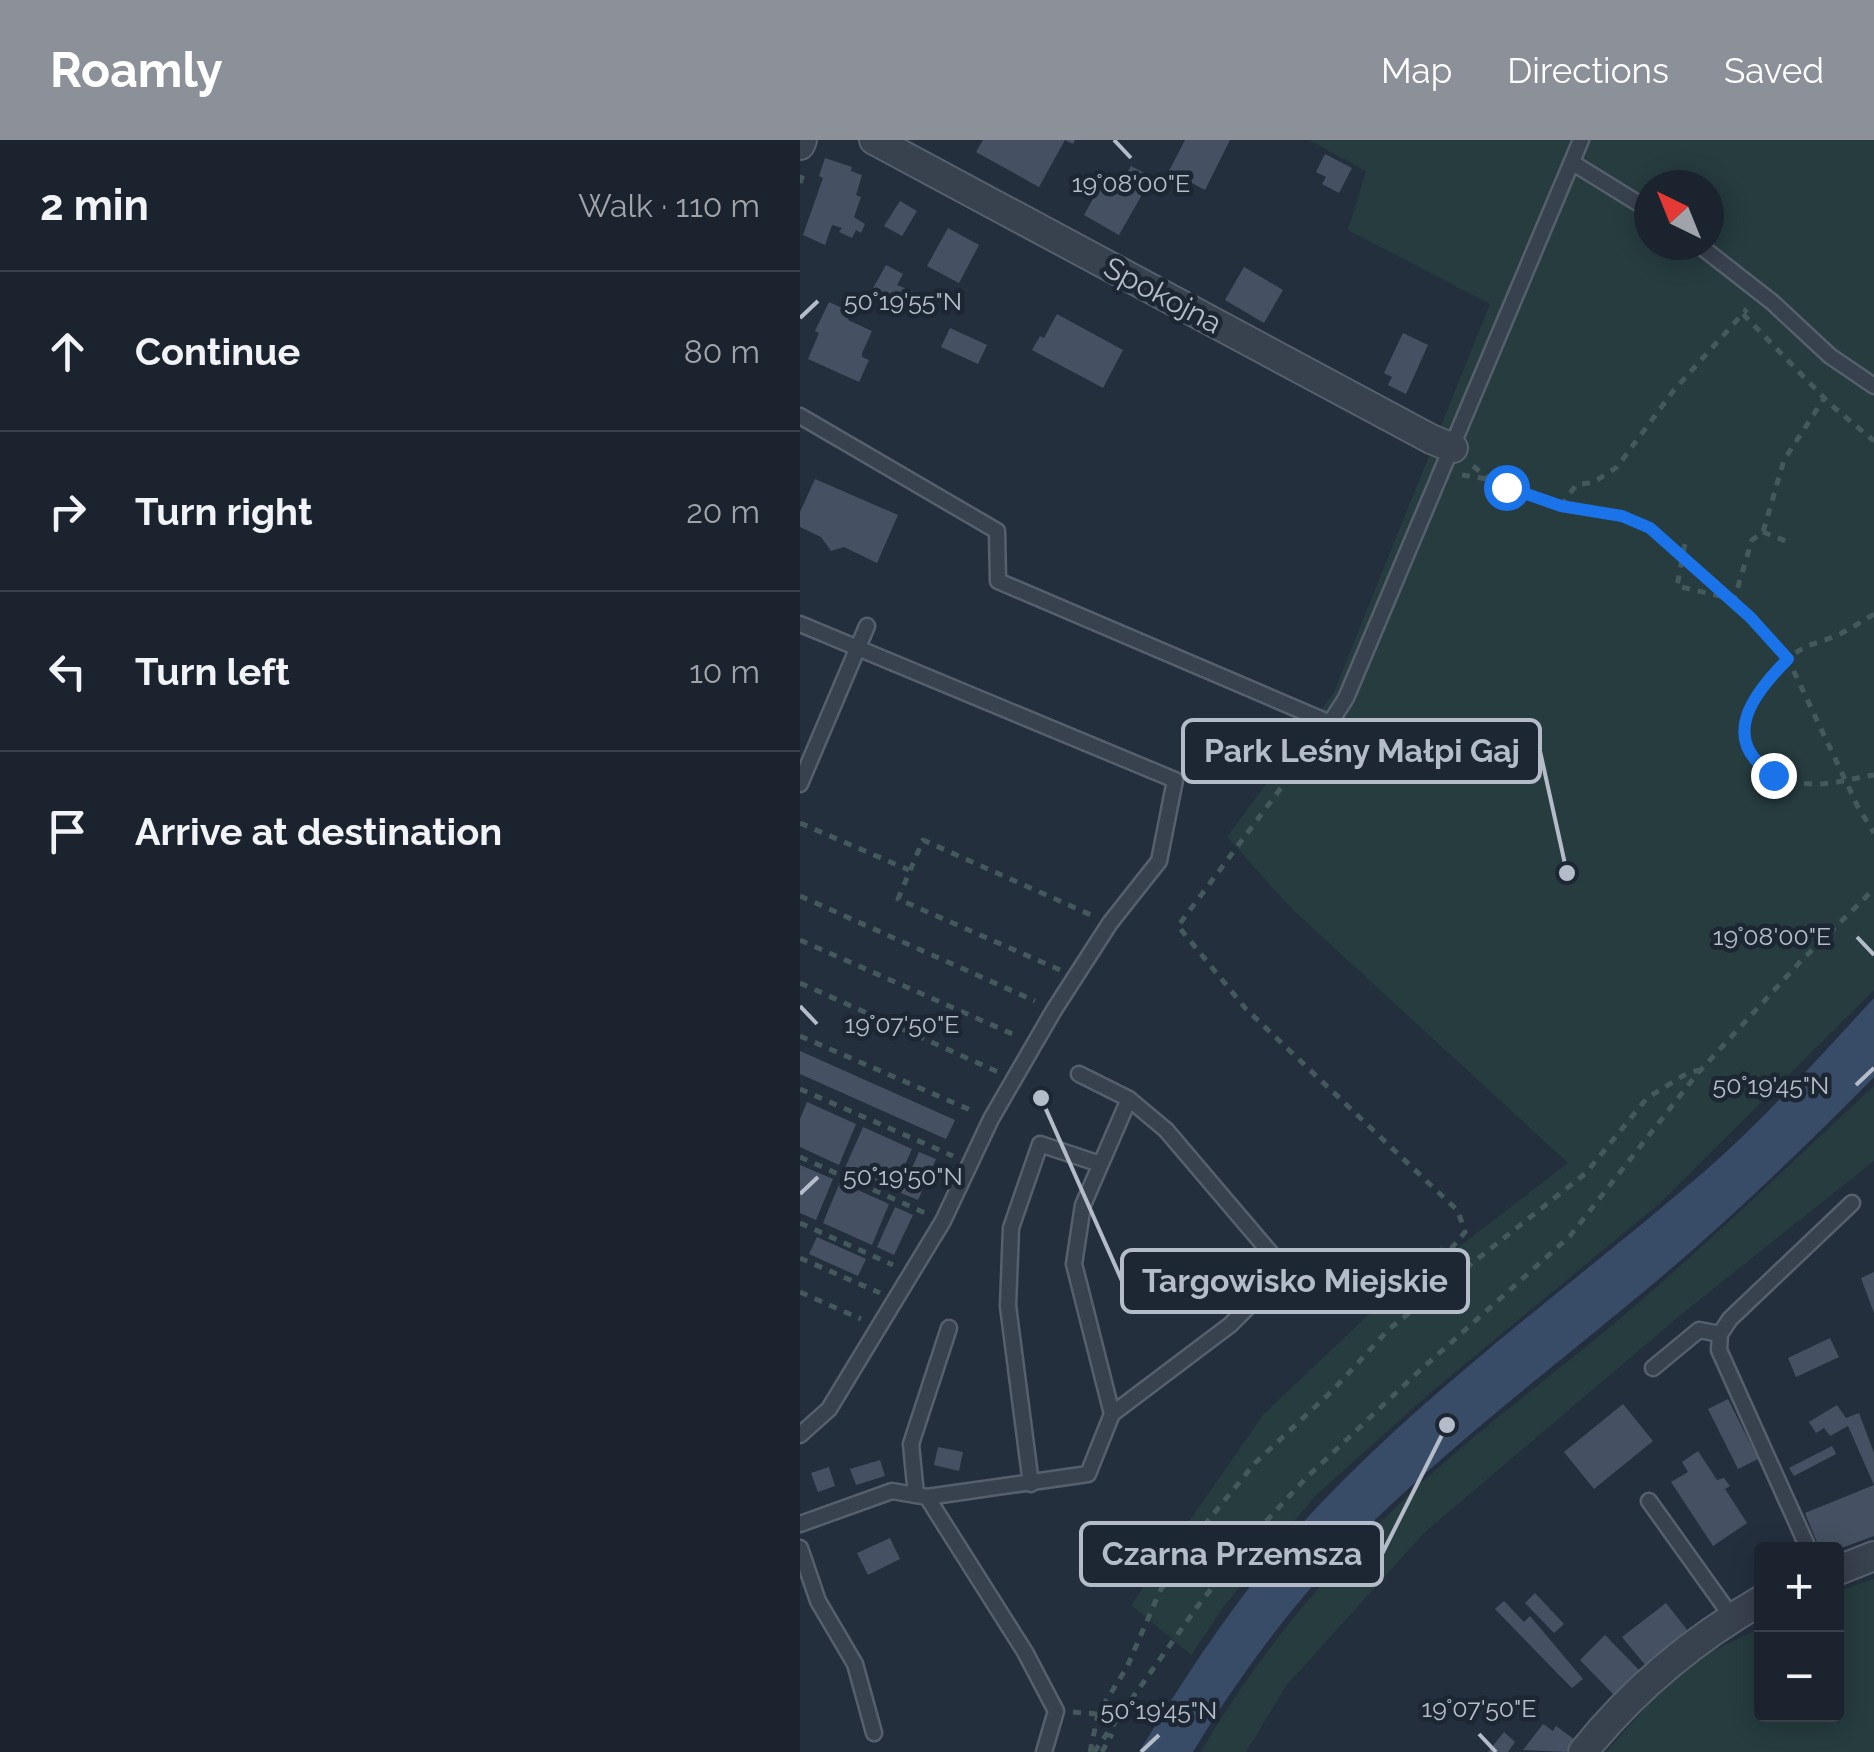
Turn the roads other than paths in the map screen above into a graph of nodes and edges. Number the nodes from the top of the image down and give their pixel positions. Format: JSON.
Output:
{"nodes":[{"id":1,"x":874,"y":140,"type":"edge"},
{"id":2,"x":1582,"y":140,"type":"edge"},
{"id":3,"x":1573,"y":164,"type":"junction"},
{"id":4,"x":1634,"y":201,"type":"edge"},
{"id":5,"x":1718,"y":260,"type":"edge"},
{"id":6,"x":1874,"y":386,"type":"edge"},
{"id":7,"x":800,"y":416,"type":"edge"},
{"id":8,"x":1448,"y":460,"type":"junction"},
{"id":9,"x":800,"y":624,"type":"edge"},
{"id":10,"x":867,"y":626,"type":"dead end"},
{"id":11,"x":858,"y":648,"type":"junction"},
{"id":12,"x":800,"y":784,"type":"edge"},
{"id":13,"x":1079,"y":1074,"type":"dead end"},
{"id":14,"x":1129,"y":1099,"type":"junction"},
{"id":15,"x":1100,"y":1164,"type":"junction"},
{"id":16,"x":1852,"y":1203,"type":"dead end"},
{"id":17,"x":949,"y":1328,"type":"dead end"},
{"id":18,"x":1720,"y":1334,"type":"junction"},
{"id":19,"x":1652,"y":1368,"type":"dead end"},
{"id":20,"x":1112,"y":1414,"type":"junction"},
{"id":21,"x":800,"y":1435,"type":"edge"},
{"id":22,"x":1031,"y":1484,"type":"junction"},
{"id":23,"x":921,"y":1496,"type":"junction"},
{"id":24,"x":1649,"y":1502,"type":"dead end"},
{"id":25,"x":800,"y":1524,"type":"edge"},
{"id":26,"x":1805,"y":1542,"type":"edge"},
{"id":27,"x":800,"y":1548,"type":"edge"},
{"id":28,"x":1874,"y":1556,"type":"edge"},
{"id":29,"x":1844,"y":1568,"type":"edge"},
{"id":30,"x":1754,"y":1605,"type":"edge"},
{"id":31,"x":1732,"y":1617,"type":"junction"},
{"id":32,"x":874,"y":1732,"type":"dead end"},
{"id":33,"x":1044,"y":1752,"type":"edge"},
{"id":34,"x":1583,"y":1752,"type":"edge"}],
"edges":[{"from":1,"to":8,"type":"street","name":"Spokojna"},
{"from":2,"to":3,"type":"lane"},
{"from":3,"to":4,"type":"lane"},
{"from":3,"to":8,"type":"lane"},
{"from":5,"to":6,"type":"lane"},
{"from":7,"to":8,"type":"lane"},
{"from":9,"to":11,"type":"lane"},
{"from":10,"to":11,"type":"lane"},
{"from":11,"to":12,"type":"lane"},
{"from":11,"to":21,"type":"lane"},
{"from":13,"to":14,"type":"lane"},
{"from":14,"to":15,"type":"lane"},
{"from":14,"to":20,"type":"lane"},
{"from":15,"to":20,"type":"lane"},
{"from":15,"to":22,"type":"lane"},
{"from":16,"to":18,"type":"lane"},
{"from":17,"to":23,"type":"lane"},
{"from":18,"to":19,"type":"lane"},
{"from":18,"to":26,"type":"lane"},
{"from":20,"to":22,"type":"lane"},
{"from":22,"to":23,"type":"lane"},
{"from":23,"to":25,"type":"lane"},
{"from":23,"to":33,"type":"lane"},
{"from":24,"to":31,"type":"lane"},
{"from":27,"to":32,"type":"lane"},
{"from":28,"to":29,"type":"street"},
{"from":30,"to":31,"type":"street"},
{"from":31,"to":34,"type":"street"}]}
